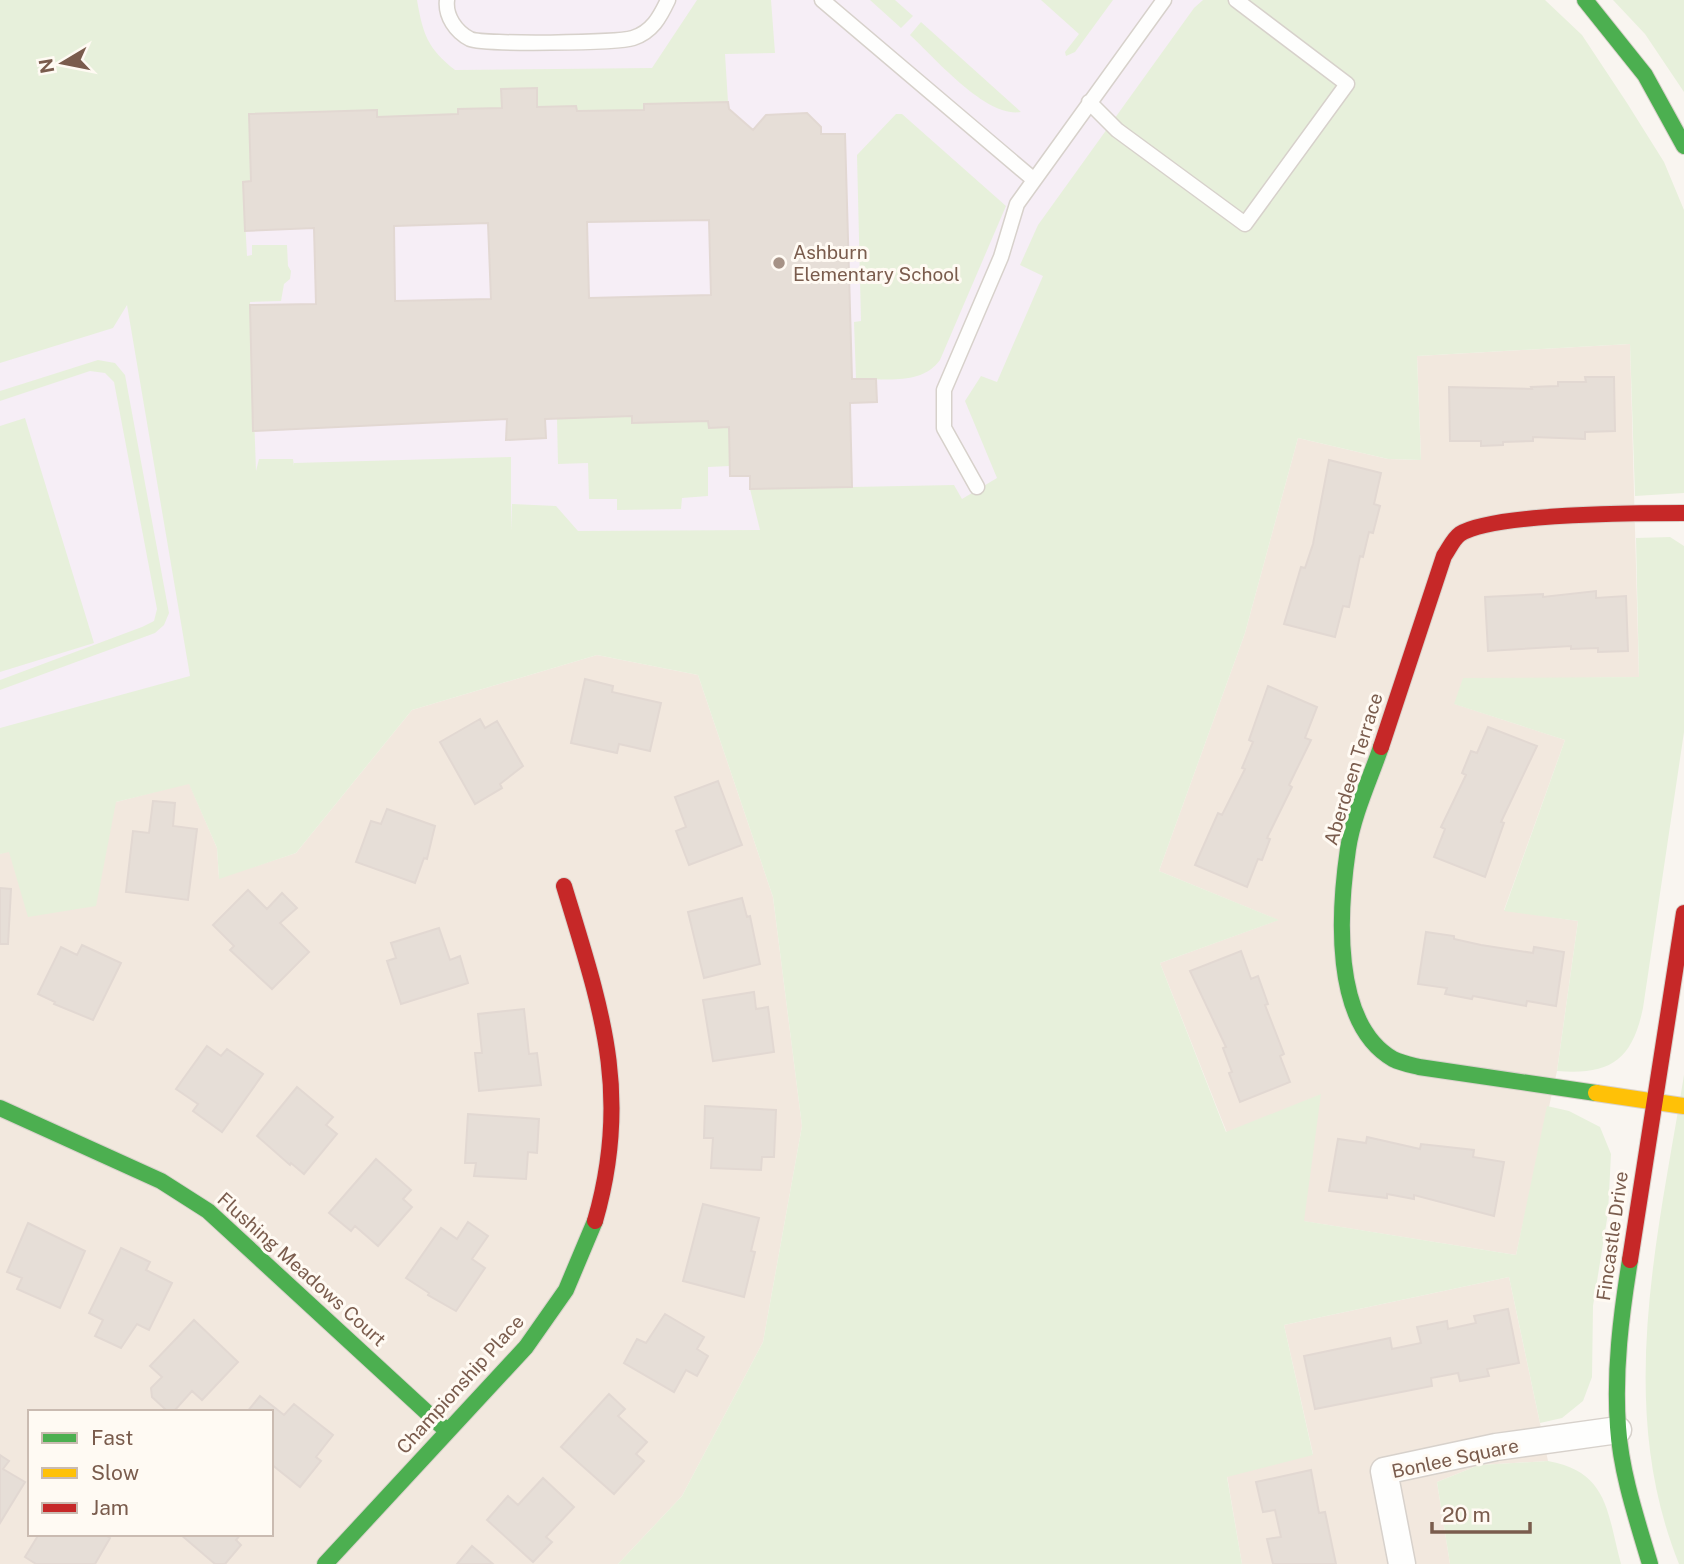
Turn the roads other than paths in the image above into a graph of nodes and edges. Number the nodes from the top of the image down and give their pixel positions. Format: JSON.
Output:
{"nodes":[{"id":1,"x":447,"y":0,"type":"edge"},
{"id":2,"x":668,"y":0,"type":"edge"},
{"id":3,"x":822,"y":0,"type":"edge"},
{"id":4,"x":1164,"y":0,"type":"edge"},
{"id":5,"x":1236,"y":0,"type":"edge"},
{"id":6,"x":1584,"y":0,"type":"edge"},
{"id":7,"x":1089,"y":102,"type":"junction"},
{"id":8,"x":1684,"y":146,"type":"edge"},
{"id":9,"x":1032,"y":179,"type":"junction"},
{"id":10,"x":977,"y":487,"type":"dead end"},
{"id":11,"x":1684,"y":513,"type":"edge"},
{"id":12,"x":564,"y":886,"type":"dead end"},
{"id":13,"x":1684,"y":914,"type":"edge"},
{"id":14,"x":1654,"y":1101,"type":"junction"},
{"id":15,"x":1684,"y":1106,"type":"edge"},
{"id":16,"x":0,"y":1108,"type":"edge"},
{"id":17,"x":1618,"y":1430,"type":"junction"},
{"id":18,"x":447,"y":1431,"type":"junction"},
{"id":19,"x":325,"y":1564,"type":"edge"},
{"id":20,"x":1402,"y":1564,"type":"edge"},
{"id":21,"x":1650,"y":1564,"type":"edge"}],
"edges":[{"from":1,"to":2,"type":"lane"},
{"from":3,"to":9,"type":"lane"},
{"from":4,"to":7,"type":"lane"},
{"from":5,"to":7,"type":"lane"},
{"from":6,"to":8,"type":"street"},
{"from":7,"to":9,"type":"lane"},
{"from":9,"to":10,"type":"lane"},
{"from":11,"to":14,"type":"street","name":"Aberdeen Terrace"},
{"from":12,"to":18,"type":"street","name":"Championship Place"},
{"from":13,"to":14,"type":"street","name":"Fincastle Drive"},
{"from":14,"to":15,"type":"street","name":"Aberdeen Terrace"},
{"from":14,"to":17,"type":"street","name":"Fincastle Drive"},
{"from":16,"to":18,"type":"street","name":"Flushing Meadows Court"},
{"from":17,"to":20,"type":"street","name":"Bonlee Square"},
{"from":17,"to":21,"type":"street","name":"Fincastle Drive"},
{"from":18,"to":19,"type":"street","name":"Championship Place"}]}
